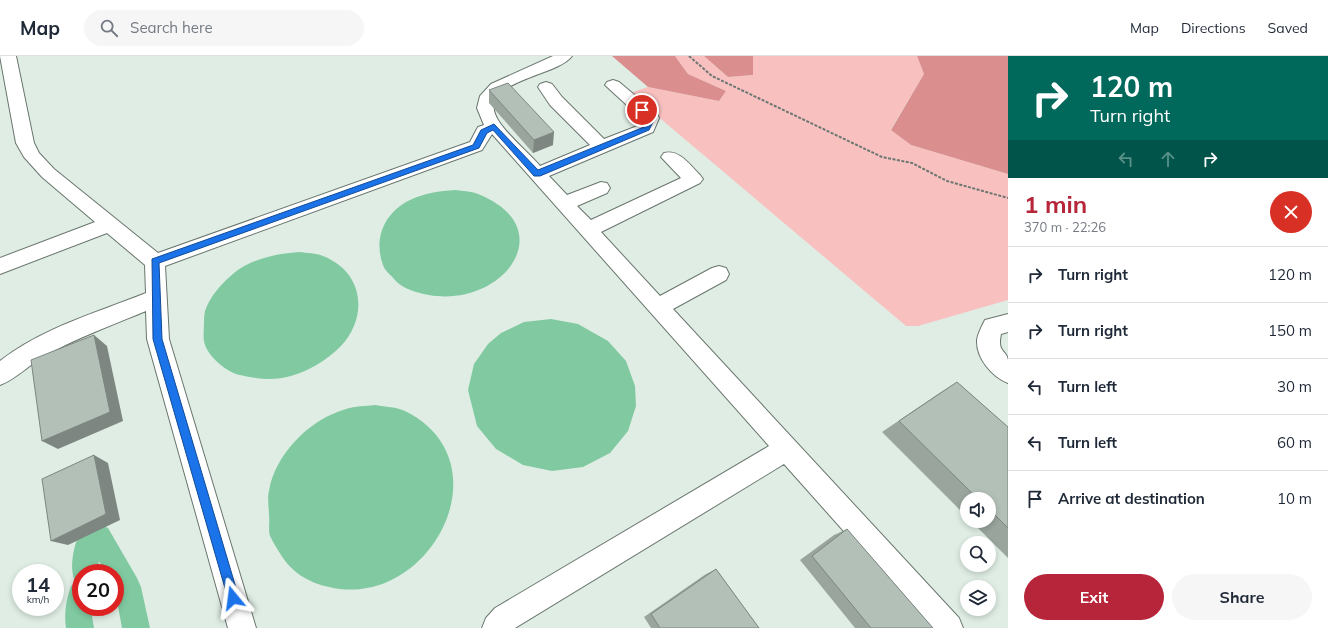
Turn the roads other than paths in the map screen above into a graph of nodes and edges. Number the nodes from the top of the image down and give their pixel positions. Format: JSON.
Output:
{"nodes":[{"id":1,"x":8,"y":56,"type":"edge"},
{"id":2,"x":564,"y":56,"type":"edge"},
{"id":3,"x":613,"y":85,"type":"dead end"},
{"id":4,"x":546,"y":87,"type":"dead end"},
{"id":5,"x":494,"y":127,"type":"junction"},
{"id":6,"x":601,"y":146,"type":"junction"},
{"id":7,"x":670,"y":157,"type":"dead end"},
{"id":8,"x":537,"y":174,"type":"junction"},
{"id":9,"x":601,"y":188,"type":"dead end"},
{"id":10,"x":564,"y":204,"type":"junction"},
{"id":11,"x":110,"y":224,"type":"junction"},
{"id":12,"x":588,"y":230,"type":"junction"},
{"id":13,"x":155,"y":262,"type":"junction"},
{"id":14,"x":0,"y":266,"type":"edge"},
{"id":15,"x":719,"y":274,"type":"dead end"},
{"id":16,"x":156,"y":298,"type":"junction"},
{"id":17,"x":658,"y":307,"type":"junction"},
{"id":18,"x":1008,"y":323,"type":"edge"},
{"id":19,"x":1008,"y":373,"type":"edge"},
{"id":20,"x":0,"y":375,"type":"edge"},
{"id":21,"x":787,"y":449,"type":"junction"},
{"id":22,"x":242,"y":628,"type":"edge"},
{"id":23,"x":496,"y":628,"type":"edge"},
{"id":24,"x":949,"y":628,"type":"edge"}],
"edges":[{"from":1,"to":11,"type":"lane"},
{"from":2,"to":5,"type":"lane"},
{"from":3,"to":6,"type":"lane"},
{"from":4,"to":6,"type":"lane"},
{"from":5,"to":8,"type":"lane"},
{"from":5,"to":13,"type":"lane"},
{"from":6,"to":8,"type":"lane"},
{"from":7,"to":12,"type":"lane"},
{"from":8,"to":10,"type":"lane"},
{"from":9,"to":10,"type":"lane"},
{"from":10,"to":12,"type":"lane"},
{"from":11,"to":13,"type":"lane"},
{"from":11,"to":14,"type":"lane"},
{"from":12,"to":17,"type":"lane"},
{"from":13,"to":16,"type":"lane"},
{"from":15,"to":17,"type":"lane"},
{"from":16,"to":20,"type":"lane"},
{"from":16,"to":22,"type":"lane"},
{"from":17,"to":21,"type":"lane"},
{"from":18,"to":19,"type":"lane"},
{"from":21,"to":23,"type":"lane"},
{"from":21,"to":24,"type":"lane"}]}
